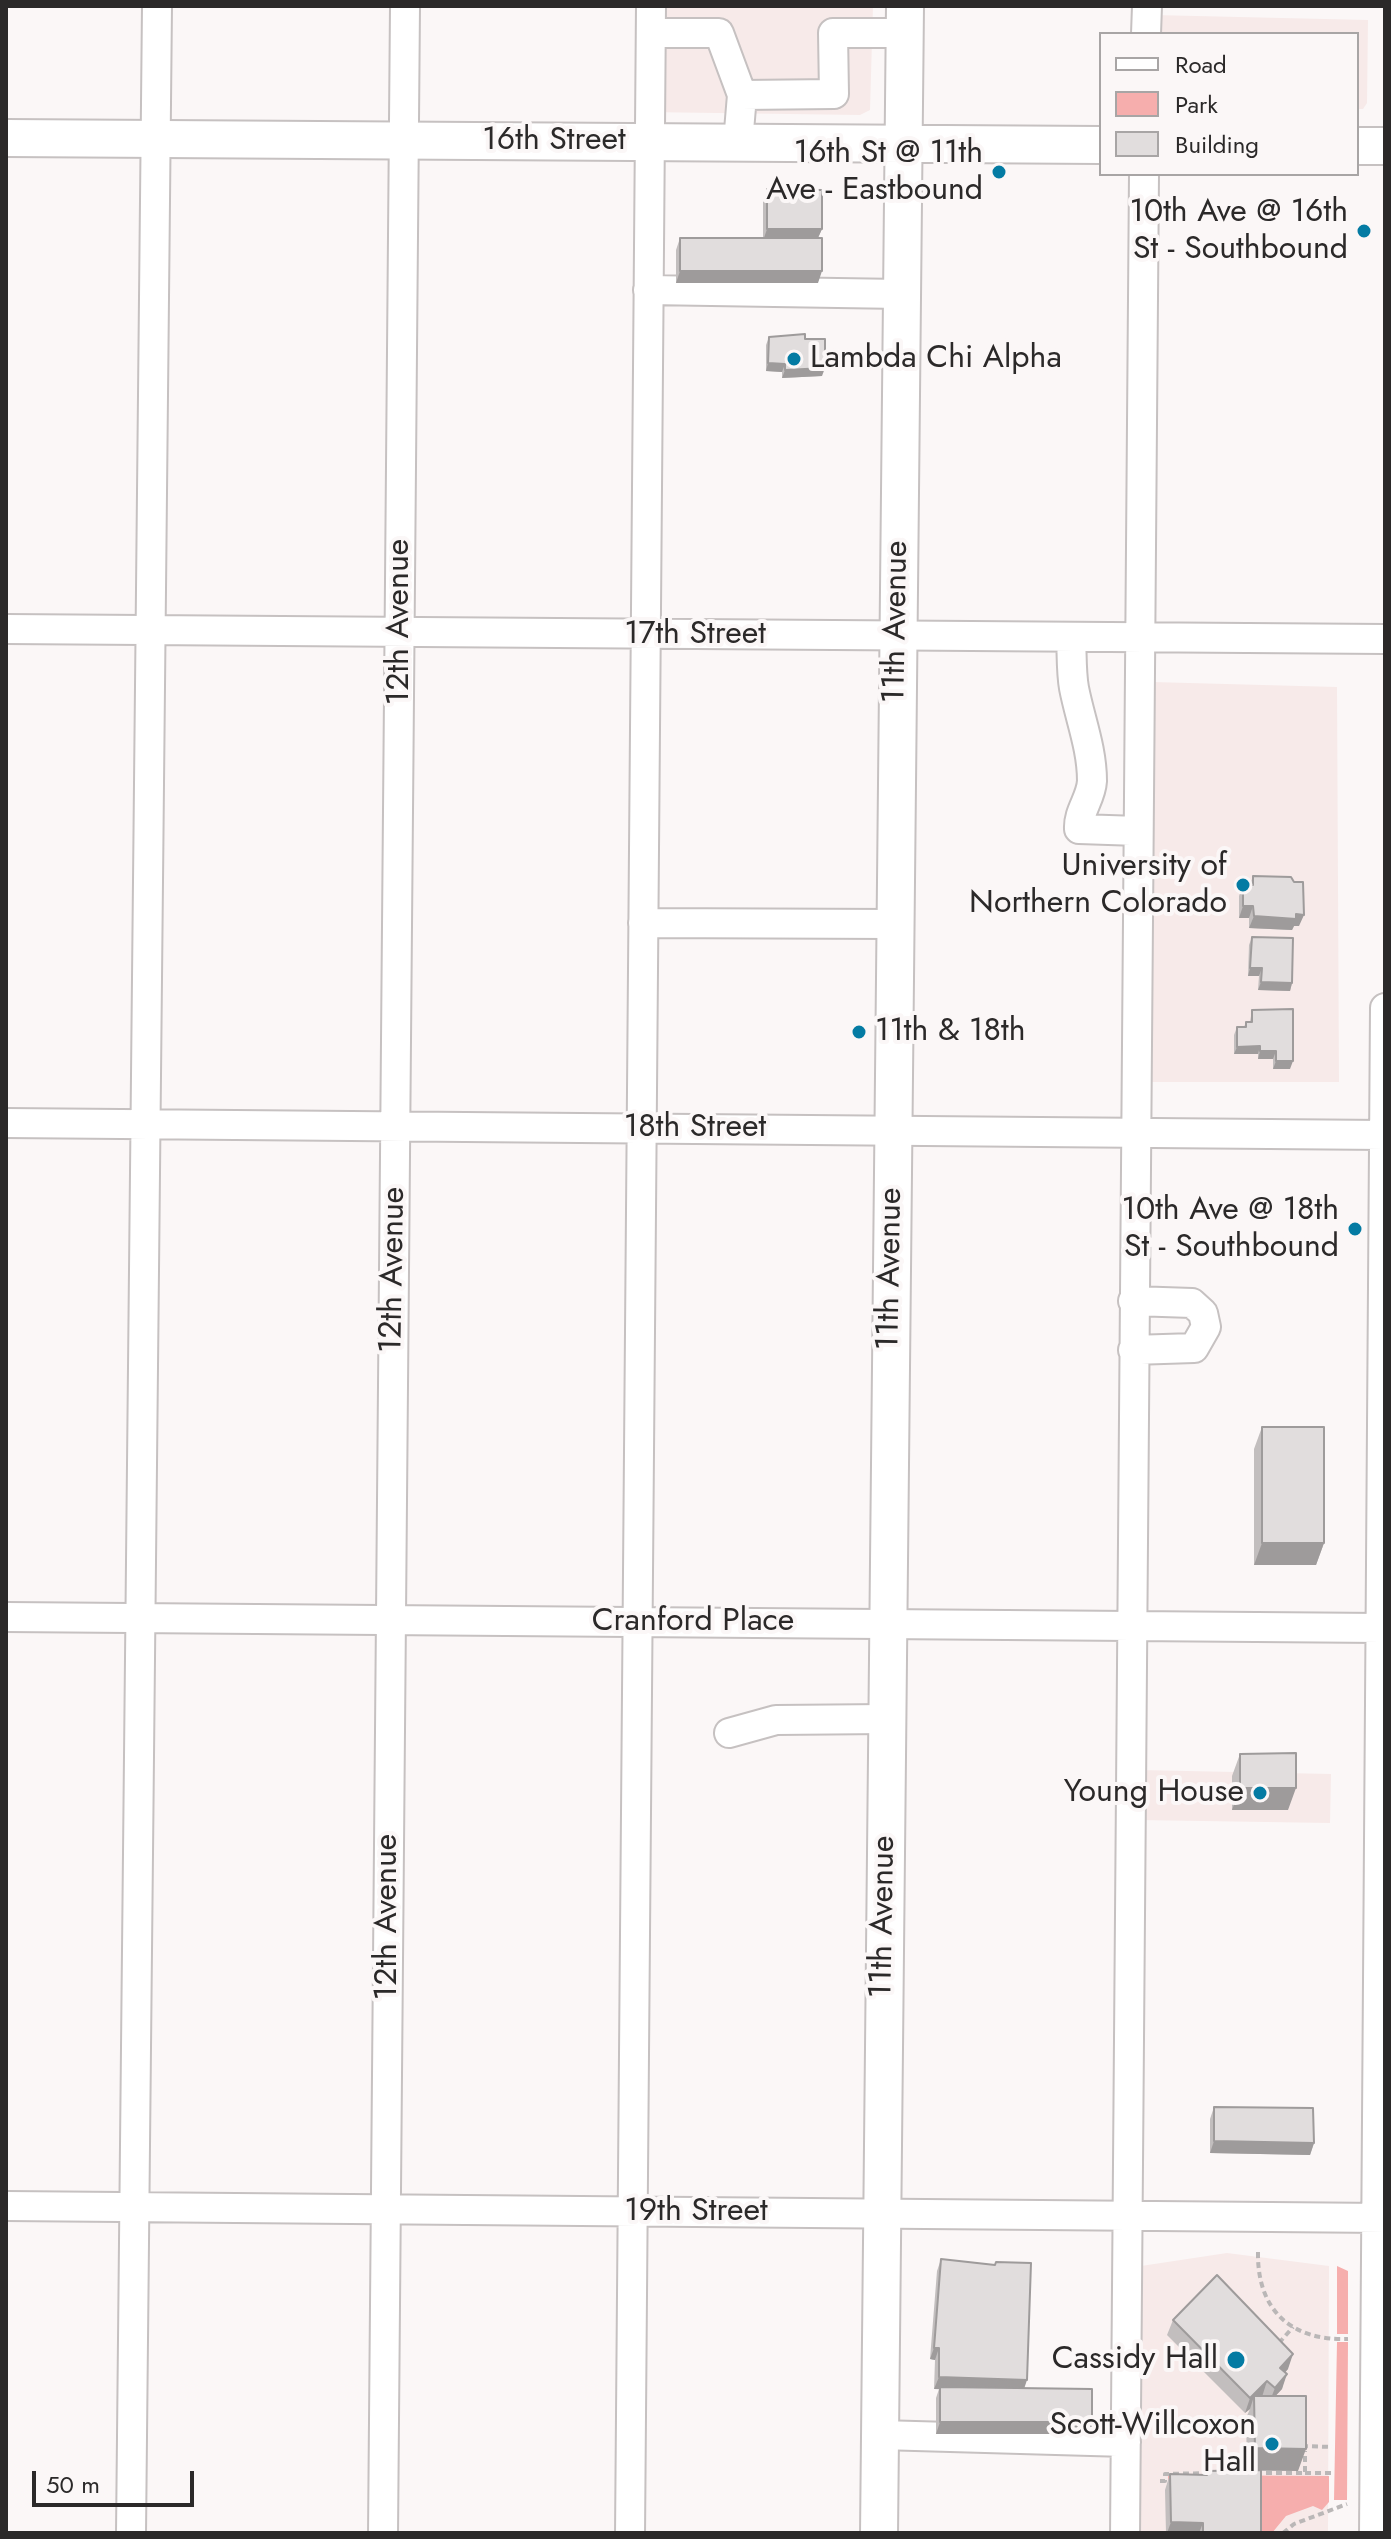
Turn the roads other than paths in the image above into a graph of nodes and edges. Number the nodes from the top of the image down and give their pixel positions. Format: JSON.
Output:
{"nodes":[{"id":1,"x":157,"y":6,"type":"edge"},
{"id":2,"x":405,"y":6,"type":"edge"},
{"id":3,"x":1147,"y":6,"type":"edge"},
{"id":4,"x":651,"y":20,"type":"edge"},
{"id":5,"x":905,"y":20,"type":"edge"},
{"id":6,"x":1146,"y":32,"type":"edge"},
{"id":7,"x":742,"y":95,"type":"junction"},
{"id":8,"x":6,"y":138,"type":"edge"},
{"id":9,"x":156,"y":139,"type":"junction"},
{"id":10,"x":404,"y":141,"type":"junction"},
{"id":11,"x":650,"y":142,"type":"junction"},
{"id":12,"x":738,"y":143,"type":"junction"},
{"id":13,"x":904,"y":144,"type":"junction"},
{"id":14,"x":1099,"y":145,"type":"edge"},
{"id":15,"x":1359,"y":146,"type":"edge"},
{"id":16,"x":1385,"y":146,"type":"edge"},
{"id":17,"x":1144,"y":176,"type":"edge"},
{"id":18,"x":648,"y":290,"type":"junction"},
{"id":19,"x":901,"y":294,"type":"junction"},
{"id":20,"x":6,"y":629,"type":"edge"},
{"id":21,"x":150,"y":631,"type":"junction"},
{"id":22,"x":400,"y":633,"type":"junction"},
{"id":23,"x":645,"y":634,"type":"junction"},
{"id":24,"x":896,"y":635,"type":"junction"},
{"id":25,"x":1071,"y":637,"type":"junction"},
{"id":26,"x":1141,"y":637,"type":"junction"},
{"id":27,"x":1385,"y":639,"type":"edge"},
{"id":28,"x":1138,"y":831,"type":"junction"},
{"id":29,"x":643,"y":923,"type":"junction"},
{"id":30,"x":893,"y":924,"type":"junction"},
{"id":31,"x":1385,"y":1008,"type":"edge"},
{"id":32,"x":6,"y":1123,"type":"edge"},
{"id":33,"x":145,"y":1124,"type":"junction"},
{"id":34,"x":396,"y":1126,"type":"junction"},
{"id":35,"x":641,"y":1128,"type":"junction"},
{"id":36,"x":893,"y":1129,"type":"junction"},
{"id":37,"x":1135,"y":1132,"type":"junction"},
{"id":38,"x":1384,"y":1135,"type":"edge"},
{"id":39,"x":1133,"y":1301,"type":"junction"},
{"id":40,"x":1133,"y":1350,"type":"junction"},
{"id":41,"x":6,"y":1617,"type":"edge"},
{"id":42,"x":141,"y":1618,"type":"junction"},
{"id":43,"x":390,"y":1620,"type":"junction"},
{"id":44,"x":635,"y":1622,"type":"junction"},
{"id":45,"x":887,"y":1624,"type":"junction"},
{"id":46,"x":1130,"y":1626,"type":"junction"},
{"id":47,"x":1381,"y":1628,"type":"junction"},
{"id":48,"x":886,"y":1719,"type":"junction"},
{"id":49,"x":729,"y":1733,"type":"dead end"},
{"id":50,"x":6,"y":2206,"type":"edge"},
{"id":51,"x":134,"y":2207,"type":"junction"},
{"id":52,"x":386,"y":2210,"type":"junction"},
{"id":53,"x":633,"y":2212,"type":"junction"},
{"id":54,"x":881,"y":2213,"type":"junction"},
{"id":55,"x":1127,"y":2218,"type":"junction"},
{"id":56,"x":1381,"y":2218,"type":"edge"},
{"id":57,"x":880,"y":2435,"type":"junction"},
{"id":58,"x":1126,"y":2442,"type":"junction"},
{"id":59,"x":131,"y":2533,"type":"edge"},
{"id":60,"x":383,"y":2533,"type":"edge"},
{"id":61,"x":630,"y":2533,"type":"edge"},
{"id":62,"x":879,"y":2533,"type":"edge"},
{"id":63,"x":1125,"y":2533,"type":"edge"},
{"id":64,"x":1374,"y":2533,"type":"edge"}],
"edges":[{"from":1,"to":9,"type":"street"},
{"from":2,"to":10,"type":"street","name":"12th Avenue"},
{"from":3,"to":6,"type":"street"},
{"from":4,"to":7,"type":"street"},
{"from":4,"to":11,"type":"street"},
{"from":5,"to":7,"type":"street"},
{"from":5,"to":13,"type":"main road","name":"11th Avenue"},
{"from":7,"to":12,"type":"street"},
{"from":8,"to":9,"type":"main road","name":"16th Street"},
{"from":9,"to":10,"type":"main road","name":"16th Street"},
{"from":9,"to":21,"type":"street"},
{"from":10,"to":11,"type":"main road","name":"16th Street"},
{"from":10,"to":22,"type":"street","name":"12th Avenue"},
{"from":11,"to":12,"type":"main road","name":"16th Street"},
{"from":11,"to":18,"type":"street"},
{"from":12,"to":13,"type":"main road","name":"16th Street"},
{"from":13,"to":14,"type":"main road","name":"16th Street"},
{"from":13,"to":19,"type":"main road","name":"11th Avenue"},
{"from":15,"to":16,"type":"main road"},
{"from":17,"to":26,"type":"street"},
{"from":18,"to":19,"type":"street"},
{"from":18,"to":23,"type":"street"},
{"from":19,"to":24,"type":"main road","name":"11th Avenue"},
{"from":20,"to":21,"type":"street","name":"17th Street"},
{"from":21,"to":22,"type":"street","name":"17th Street"},
{"from":21,"to":33,"type":"street"},
{"from":22,"to":23,"type":"street","name":"17th Street"},
{"from":22,"to":34,"type":"street","name":"12th Avenue"},
{"from":23,"to":24,"type":"street","name":"17th Street"},
{"from":23,"to":29,"type":"street"},
{"from":24,"to":25,"type":"street","name":"17th Street"},
{"from":24,"to":30,"type":"main road","name":"11th Avenue"},
{"from":25,"to":26,"type":"street","name":"17th Street"},
{"from":25,"to":28,"type":"street"},
{"from":26,"to":27,"type":"street","name":"17th Street"},
{"from":26,"to":28,"type":"street"},
{"from":28,"to":37,"type":"street"},
{"from":29,"to":30,"type":"street"},
{"from":29,"to":35,"type":"street"},
{"from":30,"to":36,"type":"main road","name":"11th Avenue"},
{"from":31,"to":38,"type":"street"},
{"from":32,"to":33,"type":"street","name":"18th Street"},
{"from":33,"to":34,"type":"street","name":"18th Street"},
{"from":33,"to":42,"type":"street"},
{"from":34,"to":35,"type":"street","name":"18th Street"},
{"from":34,"to":43,"type":"street","name":"12th Avenue"},
{"from":35,"to":36,"type":"street","name":"18th Street"},
{"from":35,"to":44,"type":"street"},
{"from":36,"to":37,"type":"street","name":"18th Street"},
{"from":36,"to":45,"type":"main road","name":"11th Avenue"},
{"from":37,"to":38,"type":"street","name":"18th Street"},
{"from":37,"to":39,"type":"street"},
{"from":38,"to":47,"type":"street"},
{"from":39,"to":40,"type":"street"},
{"from":39,"to":40,"type":"street"},
{"from":40,"to":46,"type":"street"},
{"from":41,"to":42,"type":"street","name":"Cranford Place"},
{"from":42,"to":43,"type":"street","name":"Cranford Place"},
{"from":42,"to":51,"type":"street"},
{"from":43,"to":44,"type":"street","name":"Cranford Place"},
{"from":43,"to":52,"type":"street","name":"12th Avenue"},
{"from":44,"to":45,"type":"street","name":"Cranford Place"},
{"from":44,"to":53,"type":"street"},
{"from":45,"to":46,"type":"street","name":"Cranford Place"},
{"from":45,"to":48,"type":"main road","name":"11th Avenue"},
{"from":46,"to":47,"type":"street","name":"Cranford Place"},
{"from":46,"to":55,"type":"street"},
{"from":47,"to":56,"type":"street"},
{"from":48,"to":49,"type":"street"},
{"from":48,"to":54,"type":"main road","name":"11th Avenue"},
{"from":50,"to":51,"type":"street","name":"19th Street"},
{"from":51,"to":52,"type":"street","name":"19th Street"},
{"from":51,"to":59,"type":"street"},
{"from":52,"to":53,"type":"street","name":"19th Street"},
{"from":52,"to":60,"type":"street","name":"12th Avenue"},
{"from":53,"to":54,"type":"street","name":"19th Street"},
{"from":53,"to":61,"type":"street"},
{"from":54,"to":55,"type":"street","name":"19th Street"},
{"from":54,"to":57,"type":"main road","name":"11th Avenue"},
{"from":55,"to":56,"type":"street","name":"19th Street"},
{"from":55,"to":58,"type":"street"},
{"from":56,"to":64,"type":"street"},
{"from":57,"to":58,"type":"street"},
{"from":57,"to":62,"type":"main road","name":"11th Avenue"},
{"from":58,"to":63,"type":"street"}]}
